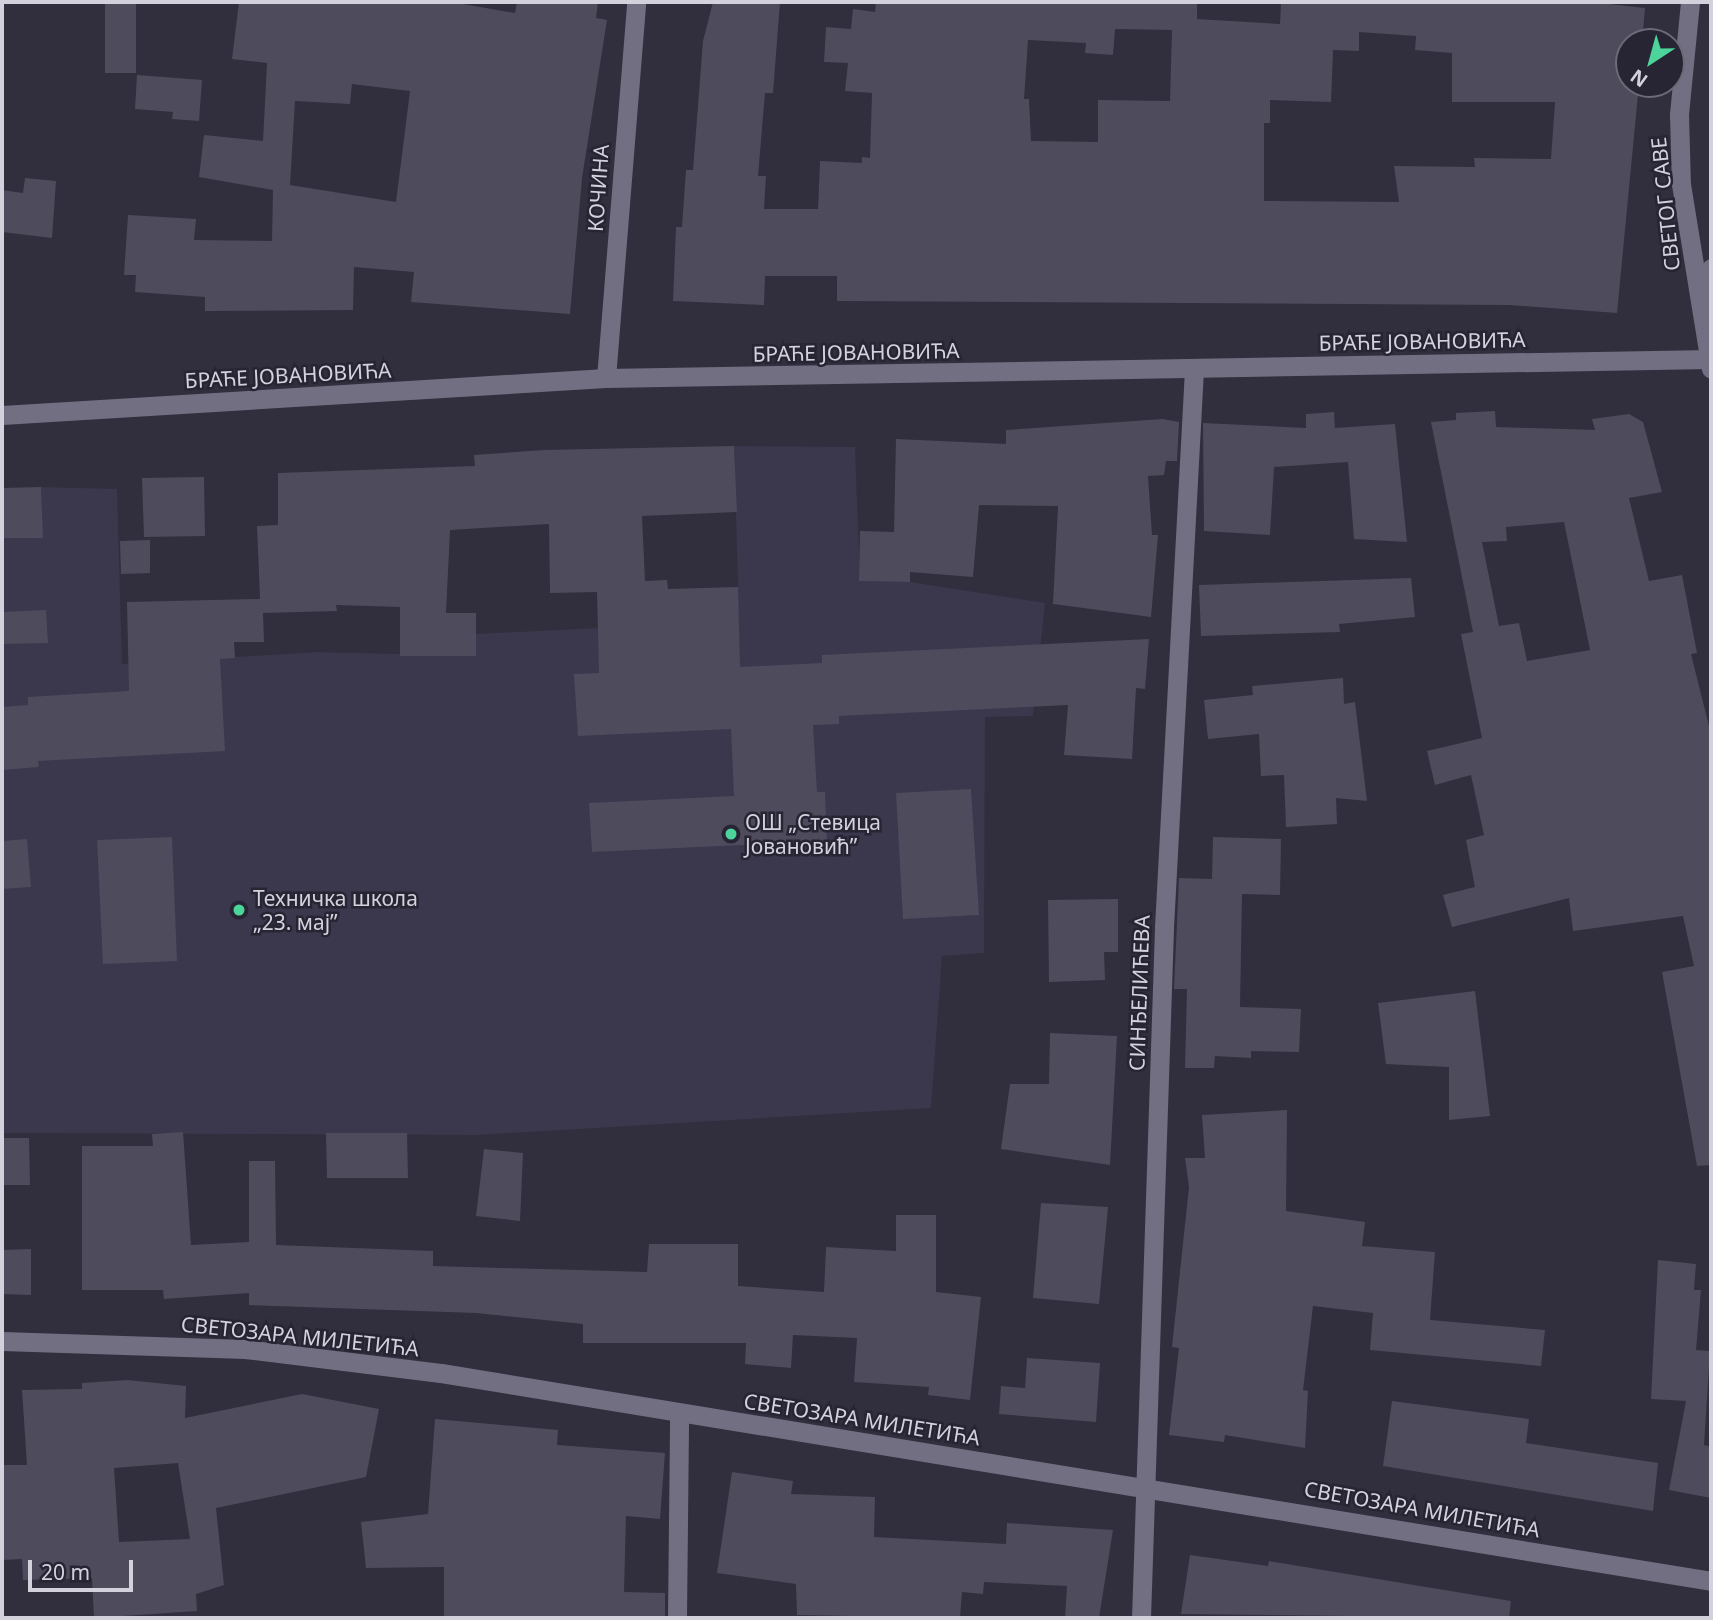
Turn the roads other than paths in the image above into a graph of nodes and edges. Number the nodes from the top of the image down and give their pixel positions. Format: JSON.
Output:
{"nodes":[{"id":1,"x":636,"y":2,"type":"edge"},
{"id":2,"x":1690,"y":2,"type":"edge"},
{"id":3,"x":1711,"y":268,"type":"edge"},
{"id":4,"x":1711,"y":362,"type":"edge"},
{"id":5,"x":1194,"y":369,"type":"junction"},
{"id":6,"x":606,"y":379,"type":"junction"},
{"id":7,"x":2,"y":415,"type":"edge"},
{"id":8,"x":2,"y":1341,"type":"edge"},
{"id":9,"x":679,"y":1414,"type":"junction"},
{"id":10,"x":1147,"y":1486,"type":"junction"},
{"id":11,"x":1711,"y":1581,"type":"edge"},
{"id":12,"x":677,"y":1618,"type":"edge"},
{"id":13,"x":1141,"y":1618,"type":"edge"}],
"edges":[{"from":1,"to":6,"type":"street","name":"КОЧИНА"},
{"from":2,"to":4,"type":"street","name":"СВЕТОГ САВЕ"},
{"from":3,"to":4,"type":"street","name":"СВЕТОГ САВЕ"},
{"from":4,"to":5,"type":"street","name":"БРАЋЕ ЈОВАНОВИЋА"},
{"from":5,"to":6,"type":"street","name":"БРАЋЕ ЈОВАНОВИЋА"},
{"from":5,"to":10,"type":"street","name":"СИНЂЕЛИЋЕВА"},
{"from":6,"to":7,"type":"street","name":"БРАЋЕ ЈОВАНОВИЋА"},
{"from":8,"to":9,"type":"street","name":"СВЕТОЗАРА МИЛЕТИЋА"},
{"from":9,"to":10,"type":"street","name":"СВЕТОЗАРА МИЛЕТИЋА"},
{"from":9,"to":12,"type":"street"},
{"from":10,"to":11,"type":"street","name":"СВЕТОЗАРА МИЛЕТИЋА"},
{"from":10,"to":13,"type":"street","name":"СИНЂЕЛИЋЕВА"}]}
